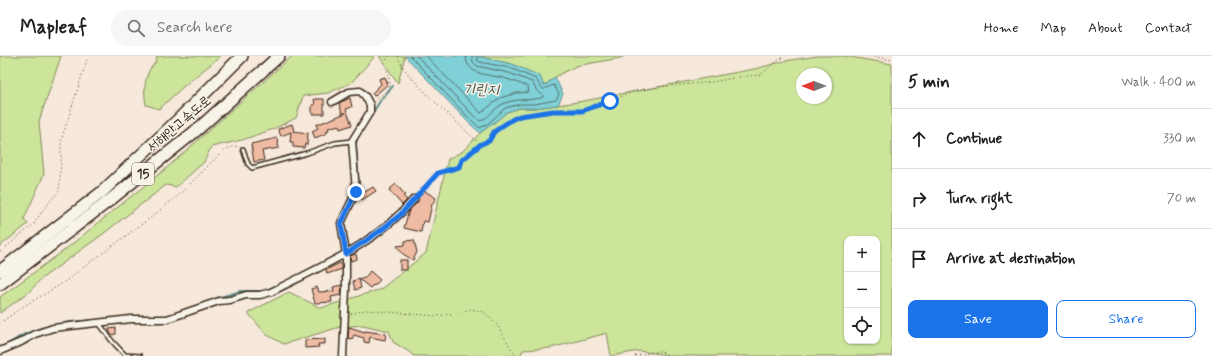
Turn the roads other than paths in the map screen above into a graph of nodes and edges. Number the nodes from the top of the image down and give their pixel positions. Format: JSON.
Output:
{"nodes":[{"id":1,"x":242,"y":56,"type":"edge"},
{"id":2,"x":279,"y":56,"type":"edge"},
{"id":3,"x":332,"y":102,"type":"dead end"},
{"id":4,"x":352,"y":141,"type":"junction"},
{"id":5,"x":243,"y":149,"type":"road end"},
{"id":6,"x":414,"y":199,"type":"road end"},
{"id":7,"x":346,"y":254,"type":"junction"},
{"id":8,"x":0,"y":271,"type":"edge"},
{"id":9,"x":0,"y":284,"type":"edge"},
{"id":10,"x":99,"y":323,"type":"junction"},
{"id":11,"x":0,"y":351,"type":"edge"},
{"id":12,"x":140,"y":356,"type":"edge"},
{"id":13,"x":343,"y":356,"type":"edge"}],
"edges":[{"from":1,"to":8,"type":"highway","name":"서해안고속도로","number":"15"},
{"from":2,"to":9,"type":"highway","name":"서해안고속도로","number":"15"},
{"from":3,"to":4,"type":"street"},
{"from":4,"to":5,"type":"lane"},
{"from":4,"to":7,"type":"street"},
{"from":6,"to":7,"type":"street"},
{"from":7,"to":10,"type":"street"},
{"from":7,"to":13,"type":"street"},
{"from":10,"to":11,"type":"street"},
{"from":10,"to":12,"type":"lane"}]}
